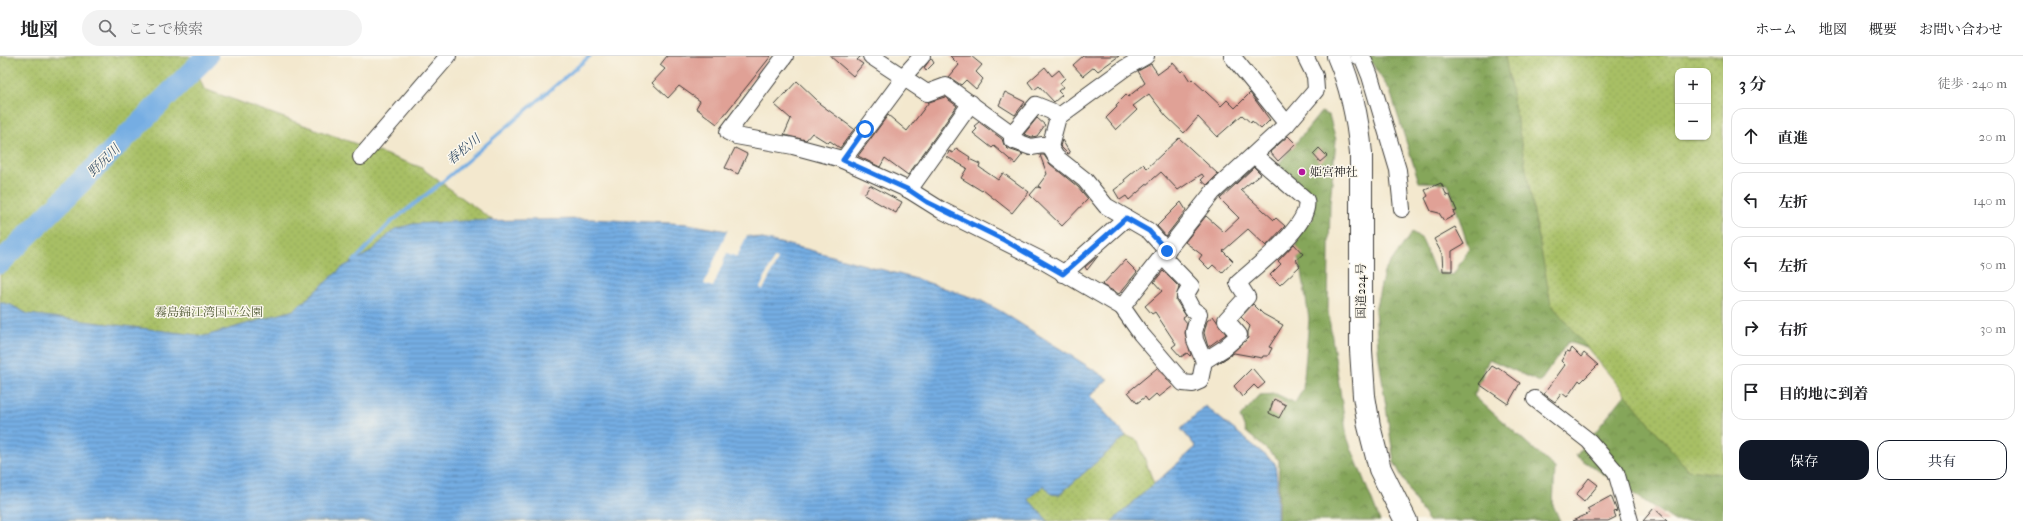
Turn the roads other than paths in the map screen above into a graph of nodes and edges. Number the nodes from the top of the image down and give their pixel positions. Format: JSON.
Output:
{"nodes":[{"id":1,"x":448,"y":56,"type":"edge"},
{"id":2,"x":785,"y":56,"type":"edge"},
{"id":3,"x":871,"y":56,"type":"edge"},
{"id":4,"x":922,"y":56,"type":"edge"},
{"id":5,"x":1146,"y":56,"type":"edge"},
{"id":6,"x":1232,"y":56,"type":"edge"},
{"id":7,"x":1305,"y":56,"type":"edge"},
{"id":8,"x":1338,"y":56,"type":"edge"},
{"id":9,"x":1358,"y":56,"type":"edge"},
{"id":10,"x":904,"y":78,"type":"junction"},
{"id":11,"x":971,"y":103,"type":"junction"},
{"id":12,"x":1058,"y":117,"type":"junction"},
{"id":13,"x":1286,"y":124,"type":"junction"},
{"id":14,"x":1012,"y":134,"type":"junction"},
{"id":15,"x":1050,"y":147,"type":"junction"},
{"id":16,"x":1254,"y":155,"type":"junction"},
{"id":17,"x":361,"y":157,"type":"dead end"},
{"id":18,"x":843,"y":160,"type":"junction"},
{"id":19,"x":909,"y":190,"type":"junction"},
{"id":20,"x":1402,"y":209,"type":"dead end"},
{"id":21,"x":1126,"y":218,"type":"junction"},
{"id":22,"x":1165,"y":254,"type":"junction"},
{"id":23,"x":1063,"y":274,"type":"junction"},
{"id":24,"x":1122,"y":307,"type":"junction"},
{"id":25,"x":1204,"y":361,"type":"junction"},
{"id":26,"x":1535,"y":399,"type":"dead end"},
{"id":27,"x":1406,"y":521,"type":"edge"},
{"id":28,"x":1630,"y":521,"type":"edge"}],
"edges":[{"from":1,"to":17,"type":"street"},
{"from":2,"to":18,"type":"street"},
{"from":3,"to":10,"type":"street"},
{"from":4,"to":10,"type":"street"},
{"from":5,"to":12,"type":"street"},
{"from":6,"to":13,"type":"street"},
{"from":7,"to":13,"type":"street"},
{"from":8,"to":27,"type":"highway","name":"国道224号"},
{"from":9,"to":20,"type":"street"},
{"from":10,"to":11,"type":"street"},
{"from":10,"to":18,"type":"street"},
{"from":11,"to":14,"type":"street"},
{"from":11,"to":19,"type":"street"},
{"from":12,"to":14,"type":"street"},
{"from":12,"to":15,"type":"street"},
{"from":13,"to":16,"type":"street"},
{"from":14,"to":15,"type":"street"},
{"from":15,"to":21,"type":"street"},
{"from":16,"to":22,"type":"street"},
{"from":16,"to":25,"type":"street"},
{"from":18,"to":19,"type":"street"},
{"from":19,"to":23,"type":"street"},
{"from":21,"to":22,"type":"street"},
{"from":21,"to":23,"type":"street"},
{"from":22,"to":24,"type":"street"},
{"from":22,"to":25,"type":"street"},
{"from":23,"to":24,"type":"street"},
{"from":24,"to":25,"type":"street"},
{"from":26,"to":28,"type":"street"}]}
